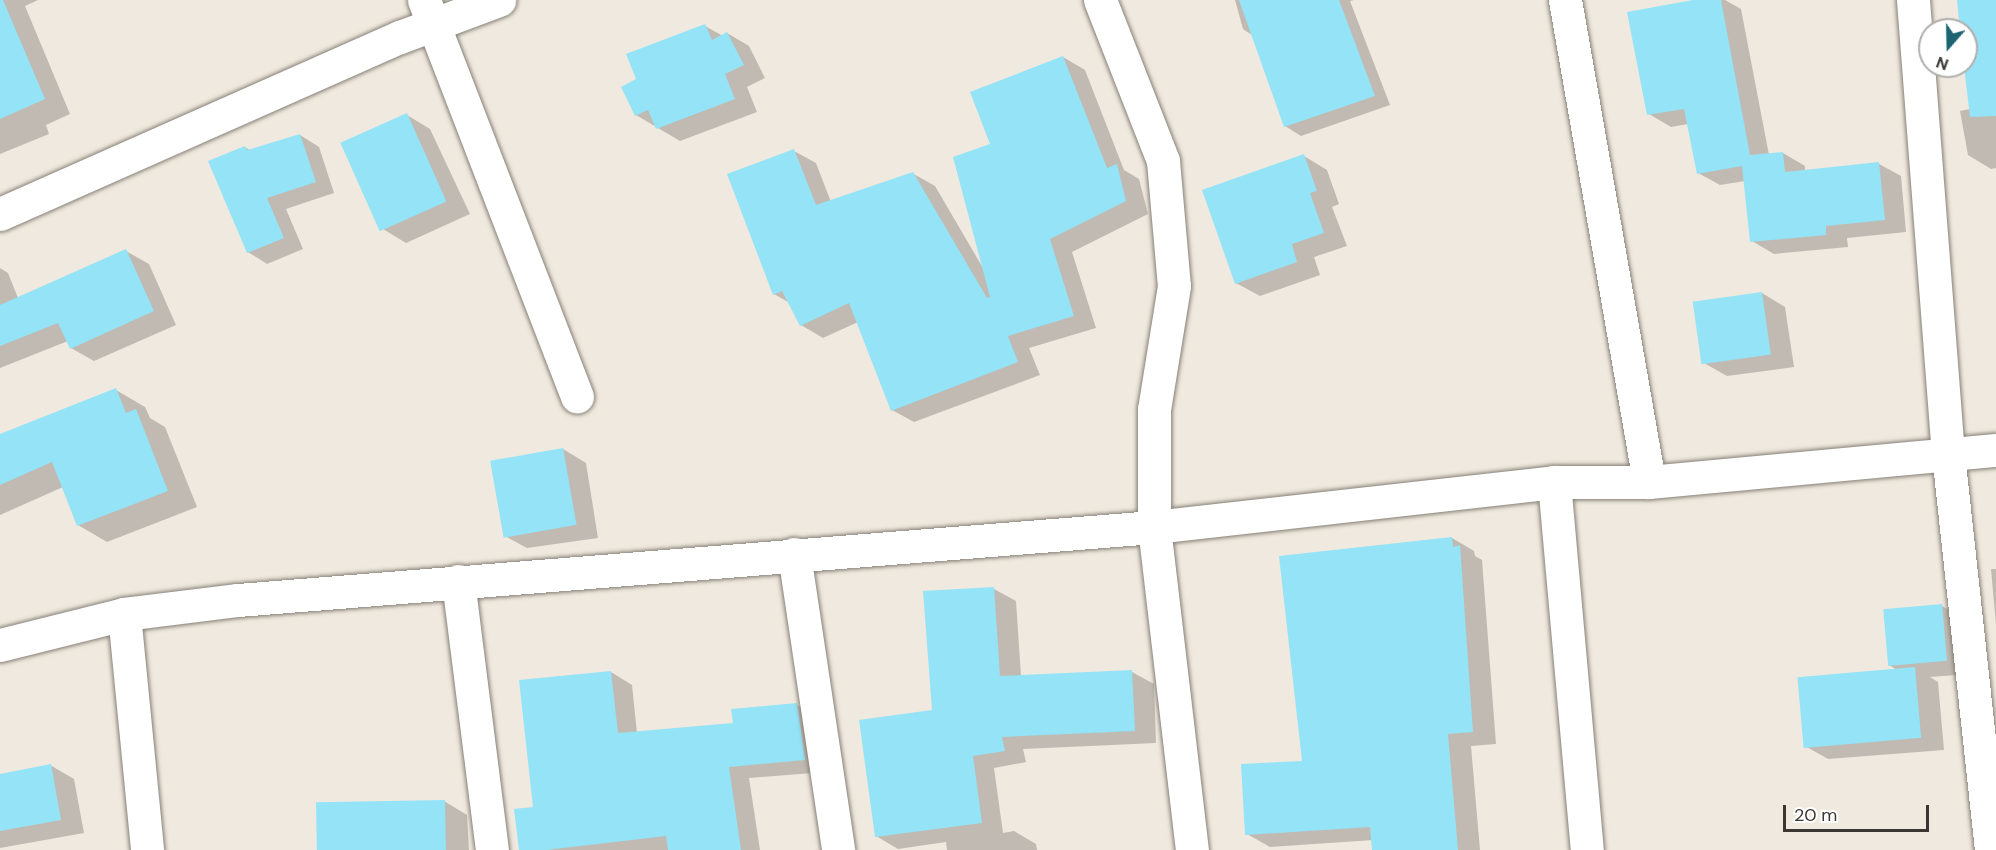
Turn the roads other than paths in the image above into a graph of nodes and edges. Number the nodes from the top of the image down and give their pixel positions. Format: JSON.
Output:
{"nodes":[{"id":1,"x":499,"y":0,"type":"edge"},
{"id":2,"x":1100,"y":0,"type":"edge"},
{"id":3,"x":1565,"y":0,"type":"edge"},
{"id":4,"x":1913,"y":0,"type":"edge"},
{"id":5,"x":430,"y":12,"type":"edge"},
{"id":6,"x":0,"y":214,"type":"edge"},
{"id":7,"x":577,"y":397,"type":"dead end"},
{"id":8,"x":1996,"y":450,"type":"edge"},
{"id":9,"x":1948,"y":454,"type":"junction"},
{"id":10,"x":1554,"y":482,"type":"junction"},
{"id":11,"x":1649,"y":482,"type":"junction"},
{"id":12,"x":1154,"y":527,"type":"junction"},
{"id":13,"x":794,"y":554,"type":"junction"},
{"id":14,"x":458,"y":581,"type":"junction"},
{"id":15,"x":124,"y":614,"type":"junction"},
{"id":16,"x":0,"y":645,"type":"edge"},
{"id":17,"x":147,"y":850,"type":"edge"},
{"id":18,"x":492,"y":850,"type":"edge"},
{"id":19,"x":838,"y":850,"type":"edge"},
{"id":20,"x":1192,"y":850,"type":"edge"},
{"id":21,"x":1587,"y":850,"type":"edge"},
{"id":22,"x":1991,"y":850,"type":"edge"}],
"edges":[{"from":1,"to":5,"type":"street"},
{"from":2,"to":12,"type":"street"},
{"from":3,"to":11,"type":"street"},
{"from":4,"to":9,"type":"street"},
{"from":5,"to":6,"type":"street"},
{"from":5,"to":7,"type":"street"},
{"from":8,"to":9,"type":"street"},
{"from":9,"to":11,"type":"street"},
{"from":9,"to":22,"type":"street"},
{"from":10,"to":11,"type":"street"},
{"from":10,"to":12,"type":"street"},
{"from":10,"to":21,"type":"street"},
{"from":12,"to":13,"type":"street"},
{"from":12,"to":20,"type":"street"},
{"from":13,"to":14,"type":"street"},
{"from":13,"to":19,"type":"street"},
{"from":14,"to":15,"type":"street"},
{"from":14,"to":18,"type":"street"},
{"from":15,"to":16,"type":"street"},
{"from":15,"to":17,"type":"street"}]}
